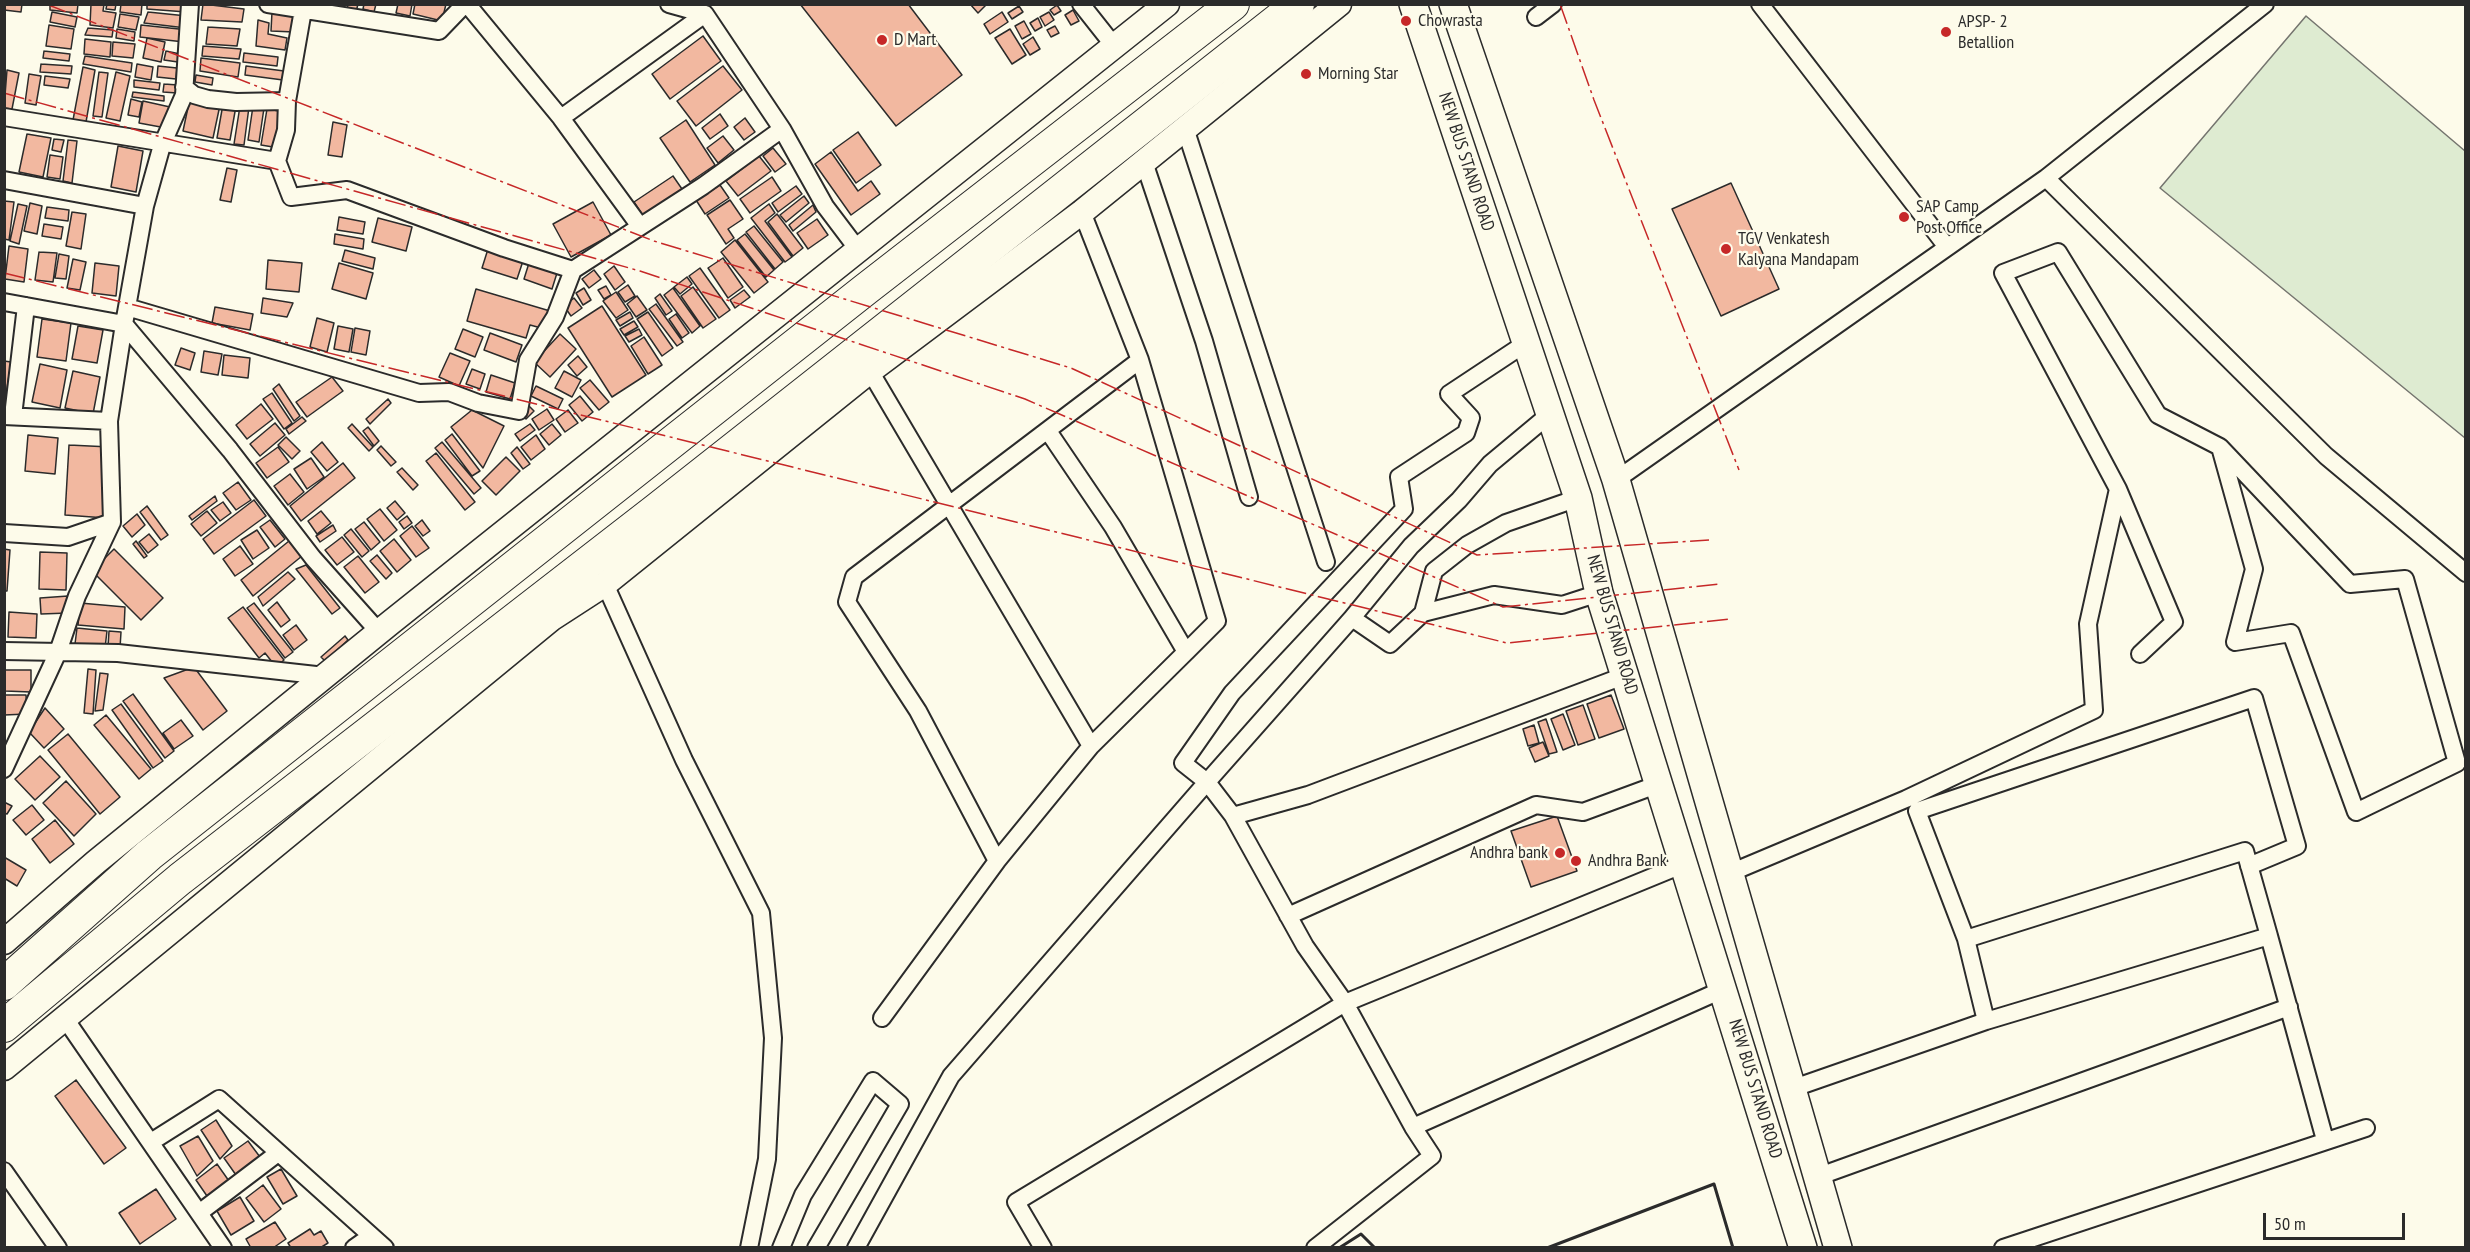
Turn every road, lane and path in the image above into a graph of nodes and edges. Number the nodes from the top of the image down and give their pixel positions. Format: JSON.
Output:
{"nodes":[{"id":1,"x":190,"y":4,"type":"edge"},
{"id":2,"x":268,"y":4,"type":"edge"},
{"id":3,"x":466,"y":4,"type":"edge"},
{"id":4,"x":669,"y":4,"type":"edge"},
{"id":5,"x":1081,"y":4,"type":"edge"},
{"id":6,"x":1167,"y":4,"type":"edge"},
{"id":7,"x":1233,"y":4,"type":"edge"},
{"id":8,"x":1339,"y":4,"type":"edge"},
{"id":9,"x":1413,"y":4,"type":"edge"},
{"id":10,"x":1453,"y":4,"type":"edge"},
{"id":11,"x":1554,"y":4,"type":"edge"},
{"id":12,"x":1761,"y":4,"type":"edge"},
{"id":13,"x":2265,"y":4,"type":"edge"},
{"id":14,"x":1297,"y":5,"type":"edge"},
{"id":15,"x":303,"y":10,"type":"junction"},
{"id":16,"x":705,"y":14,"type":"junction"},
{"id":17,"x":1536,"y":17,"type":"dead end"},
{"id":18,"x":1115,"y":48,"type":"junction"},
{"id":19,"x":184,"y":87,"type":"junction"},
{"id":20,"x":287,"y":101,"type":"junction"},
{"id":21,"x":4,"y":117,"type":"edge"},
{"id":22,"x":561,"y":118,"type":"junction"},
{"id":23,"x":1185,"y":128,"type":"junction"},
{"id":24,"x":782,"y":129,"type":"junction"},
{"id":25,"x":162,"y":144,"type":"junction"},
{"id":26,"x":277,"y":161,"type":"junction"},
{"id":27,"x":1144,"y":162,"type":"junction"},
{"id":28,"x":2046,"y":178,"type":"junction"},
{"id":29,"x":4,"y":180,"type":"edge"},
{"id":30,"x":145,"y":206,"type":"junction"},
{"id":31,"x":1082,"y":212,"type":"junction"},
{"id":32,"x":639,"y":225,"type":"junction"},
{"id":33,"x":1947,"y":247,"type":"junction"},
{"id":34,"x":859,"y":251,"type":"junction"},
{"id":35,"x":573,"y":270,"type":"junction"},
{"id":36,"x":4,"y":302,"type":"edge"},
{"id":37,"x":26,"y":306,"type":"junction"},
{"id":38,"x":127,"y":307,"type":"junction"},
{"id":39,"x":124,"y":324,"type":"junction"},
{"id":40,"x":1526,"y":343,"type":"junction"},
{"id":41,"x":1140,"y":360,"type":"junction"},
{"id":42,"x":870,"y":371,"type":"junction"},
{"id":43,"x":1550,"y":414,"type":"junction"},
{"id":44,"x":9,"y":416,"type":"edge"},
{"id":45,"x":109,"y":421,"type":"junction"},
{"id":46,"x":1048,"y":431,"type":"junction"},
{"id":47,"x":2220,"y":447,"type":"junction"},
{"id":48,"x":1616,"y":480,"type":"junction"},
{"id":49,"x":2118,"y":489,"type":"junction"},
{"id":50,"x":1249,"y":497,"type":"dead end"},
{"id":51,"x":1578,"y":498,"type":"junction"},
{"id":52,"x":947,"y":505,"type":"junction"},
{"id":53,"x":112,"y":522,"type":"junction"},
{"id":54,"x":4,"y":533,"type":"edge"},
{"id":55,"x":1326,"y":562,"type":"dead end"},
{"id":56,"x":2466,"y":573,"type":"edge"},
{"id":57,"x":605,"y":584,"type":"junction"},
{"id":58,"x":1599,"y":593,"type":"junction"},
{"id":59,"x":1424,"y":613,"type":"junction"},
{"id":60,"x":1353,"y":618,"type":"junction"},
{"id":61,"x":378,"y":632,"type":"junction"},
{"id":62,"x":4,"y":651,"type":"edge"},
{"id":63,"x":58,"y":652,"type":"junction"},
{"id":64,"x":1186,"y":652,"type":"junction"},
{"id":65,"x":2140,"y":654,"type":"dead end"},
{"id":66,"x":1626,"y":675,"type":"junction"},
{"id":67,"x":325,"y":676,"type":"junction"},
{"id":68,"x":1091,"y":746,"type":"junction"},
{"id":69,"x":4,"y":769,"type":"edge"},
{"id":70,"x":1208,"y":782,"type":"junction"},
{"id":71,"x":1659,"y":784,"type":"junction"},
{"id":72,"x":1233,"y":816,"type":"junction"},
{"id":73,"x":997,"y":861,"type":"junction"},
{"id":74,"x":1684,"y":864,"type":"junction"},
{"id":75,"x":2249,"y":866,"type":"junction"},
{"id":76,"x":1730,"y":873,"type":"junction"},
{"id":77,"x":1288,"y":916,"type":"junction"},
{"id":78,"x":2269,"y":936,"type":"junction"},
{"id":79,"x":1966,"y":939,"type":"junction"},
{"id":80,"x":4,"y":942,"type":"edge"},
{"id":81,"x":4,"y":984,"type":"edge"},
{"id":82,"x":1724,"y":989,"type":"junction"},
{"id":83,"x":1345,"y":1003,"type":"junction"},
{"id":84,"x":2289,"y":1008,"type":"junction"},
{"id":85,"x":882,"y":1018,"type":"dead end"},
{"id":86,"x":66,"y":1020,"type":"junction"},
{"id":87,"x":1986,"y":1021,"type":"junction"},
{"id":88,"x":4,"y":1026,"type":"edge"},
{"id":89,"x":4,"y":1068,"type":"edge"},
{"id":90,"x":1791,"y":1089,"type":"junction"},
{"id":91,"x":1413,"y":1127,"type":"junction"},
{"id":92,"x":2366,"y":1128,"type":"dead end"},
{"id":93,"x":2325,"y":1140,"type":"junction"},
{"id":94,"x":151,"y":1143,"type":"junction"},
{"id":95,"x":279,"y":1153,"type":"junction"},
{"id":96,"x":4,"y":1171,"type":"edge"},
{"id":97,"x":1817,"y":1177,"type":"junction"},
{"id":98,"x":199,"y":1213,"type":"junction"},
{"id":99,"x":371,"y":1236,"type":"junction"},
{"id":100,"x":58,"y":1248,"type":"edge"},
{"id":101,"x":223,"y":1248,"type":"edge"},
{"id":102,"x":354,"y":1248,"type":"edge"},
{"id":103,"x":385,"y":1248,"type":"edge"},
{"id":104,"x":749,"y":1248,"type":"edge"},
{"id":105,"x":781,"y":1248,"type":"edge"},
{"id":106,"x":816,"y":1248,"type":"edge"},
{"id":107,"x":856,"y":1248,"type":"edge"},
{"id":108,"x":1043,"y":1248,"type":"edge"},
{"id":109,"x":1316,"y":1248,"type":"edge"},
{"id":110,"x":1803,"y":1248,"type":"edge"},
{"id":111,"x":1838,"y":1248,"type":"edge"},
{"id":112,"x":2003,"y":1248,"type":"edge"}],
"edges":[{"from":1,"to":19,"type":"street"},
{"from":2,"to":15,"type":"street"},
{"from":3,"to":15,"type":"street"},
{"from":3,"to":22,"type":"street"},
{"from":4,"to":16,"type":"street"},
{"from":5,"to":18,"type":"street"},
{"from":6,"to":18,"type":"street"},
{"from":7,"to":81,"type":"highway"},
{"from":8,"to":23,"type":"street"},
{"from":9,"to":40,"type":"main road","name":"NEW BUS STAND ROAD"},
{"from":10,"to":48,"type":"main road","name":"NEW BUS STAND ROAD"},
{"from":11,"to":17,"type":"street"},
{"from":12,"to":33,"type":"street"},
{"from":13,"to":28,"type":"street"},
{"from":14,"to":88,"type":"highway"},
{"from":15,"to":20,"type":"street"},
{"from":16,"to":22,"type":"street"},
{"from":16,"to":24,"type":"street"},
{"from":18,"to":34,"type":"street"},
{"from":19,"to":20,"type":"street"},
{"from":19,"to":25,"type":"street"},
{"from":20,"to":26,"type":"street"},
{"from":21,"to":25,"type":"street"},
{"from":22,"to":32,"type":"street"},
{"from":23,"to":27,"type":"street"},
{"from":23,"to":55,"type":"street"},
{"from":24,"to":32,"type":"street"},
{"from":24,"to":34,"type":"street"},
{"from":25,"to":26,"type":"street"},
{"from":25,"to":30,"type":"street"},
{"from":26,"to":35,"type":"street"},
{"from":27,"to":31,"type":"street"},
{"from":27,"to":50,"type":"street"},
{"from":28,"to":33,"type":"street"},
{"from":28,"to":56,"type":"street"},
{"from":29,"to":30,"type":"street"},
{"from":30,"to":38,"type":"street"},
{"from":31,"to":41,"type":"street"},
{"from":31,"to":42,"type":"street"},
{"from":32,"to":35,"type":"street"},
{"from":33,"to":48,"type":"street"},
{"from":34,"to":61,"type":"street"},
{"from":35,"to":38,"type":"street"},
{"from":36,"to":37,"type":"street"},
{"from":37,"to":39,"type":"street"},
{"from":37,"to":44,"type":"street"},
{"from":38,"to":39,"type":"street"},
{"from":39,"to":45,"type":"street"},
{"from":39,"to":61,"type":"street"},
{"from":40,"to":43,"type":"main road","name":"NEW BUS STAND ROAD"},
{"from":40,"to":70,"type":"street"},
{"from":41,"to":46,"type":"street"},
{"from":41,"to":64,"type":"street"},
{"from":42,"to":52,"type":"street"},
{"from":42,"to":57,"type":"street"},
{"from":43,"to":51,"type":"main road","name":"NEW BUS STAND ROAD"},
{"from":43,"to":60,"type":"street"},
{"from":44,"to":45,"type":"street"},
{"from":45,"to":53,"type":"street"},
{"from":46,"to":52,"type":"street"},
{"from":46,"to":64,"type":"street"},
{"from":47,"to":47,"type":"street"},
{"from":47,"to":49,"type":"street"},
{"from":48,"to":76,"type":"main road","name":"NEW BUS STAND ROAD"},
{"from":49,"to":65,"type":"street"},
{"from":49,"to":76,"type":"street"},
{"from":51,"to":58,"type":"main road","name":"NEW BUS STAND ROAD"},
{"from":51,"to":59,"type":"street"},
{"from":52,"to":68,"type":"street"},
{"from":52,"to":73,"type":"street"},
{"from":53,"to":54,"type":"street"},
{"from":53,"to":63,"type":"street"},
{"from":57,"to":86,"type":"street"},
{"from":57,"to":104,"type":"street"},
{"from":58,"to":59,"type":"street"},
{"from":58,"to":66,"type":"main road","name":"NEW BUS STAND ROAD"},
{"from":59,"to":60,"type":"street"},
{"from":60,"to":70,"type":"street"},
{"from":61,"to":67,"type":"street"},
{"from":62,"to":63,"type":"street"},
{"from":63,"to":67,"type":"street"},
{"from":63,"to":69,"type":"street"},
{"from":64,"to":68,"type":"street"},
{"from":66,"to":71,"type":"main road","name":"NEW BUS STAND ROAD"},
{"from":66,"to":72,"type":"street"},
{"from":67,"to":80,"type":"street"},
{"from":68,"to":73,"type":"street"},
{"from":70,"to":72,"type":"street"},
{"from":70,"to":107,"type":"street"},
{"from":71,"to":74,"type":"main road","name":"NEW BUS STAND ROAD"},
{"from":71,"to":77,"type":"street"},
{"from":72,"to":77,"type":"street"},
{"from":73,"to":85,"type":"street"},
{"from":74,"to":82,"type":"main road","name":"NEW BUS STAND ROAD"},
{"from":74,"to":83,"type":"street"},
{"from":75,"to":78,"type":"street"},
{"from":75,"to":79,"type":"street"},
{"from":75,"to":79,"type":"street"},
{"from":76,"to":90,"type":"main road","name":"NEW BUS STAND ROAD"},
{"from":77,"to":83,"type":"street"},
{"from":78,"to":84,"type":"street"},
{"from":78,"to":87,"type":"street"},
{"from":79,"to":87,"type":"street"},
{"from":82,"to":91,"type":"street"},
{"from":82,"to":110,"type":"main road","name":"NEW BUS STAND ROAD"},
{"from":83,"to":91,"type":"street"},
{"from":83,"to":108,"type":"street"},
{"from":84,"to":93,"type":"street"},
{"from":84,"to":97,"type":"street"},
{"from":86,"to":89,"type":"street"},
{"from":86,"to":94,"type":"street"},
{"from":87,"to":90,"type":"street"},
{"from":90,"to":97,"type":"main road","name":"NEW BUS STAND ROAD"},
{"from":91,"to":109,"type":"street"},
{"from":92,"to":93,"type":"street"},
{"from":93,"to":112,"type":"street"},
{"from":94,"to":95,"type":"street"},
{"from":94,"to":98,"type":"street"},
{"from":95,"to":98,"type":"street"},
{"from":95,"to":99,"type":"street"},
{"from":96,"to":100,"type":"street"},
{"from":97,"to":111,"type":"main road","name":"NEW BUS STAND ROAD"},
{"from":98,"to":101,"type":"street"},
{"from":99,"to":102,"type":"street"},
{"from":99,"to":103,"type":"street"},
{"from":105,"to":106,"type":"street"}]}
